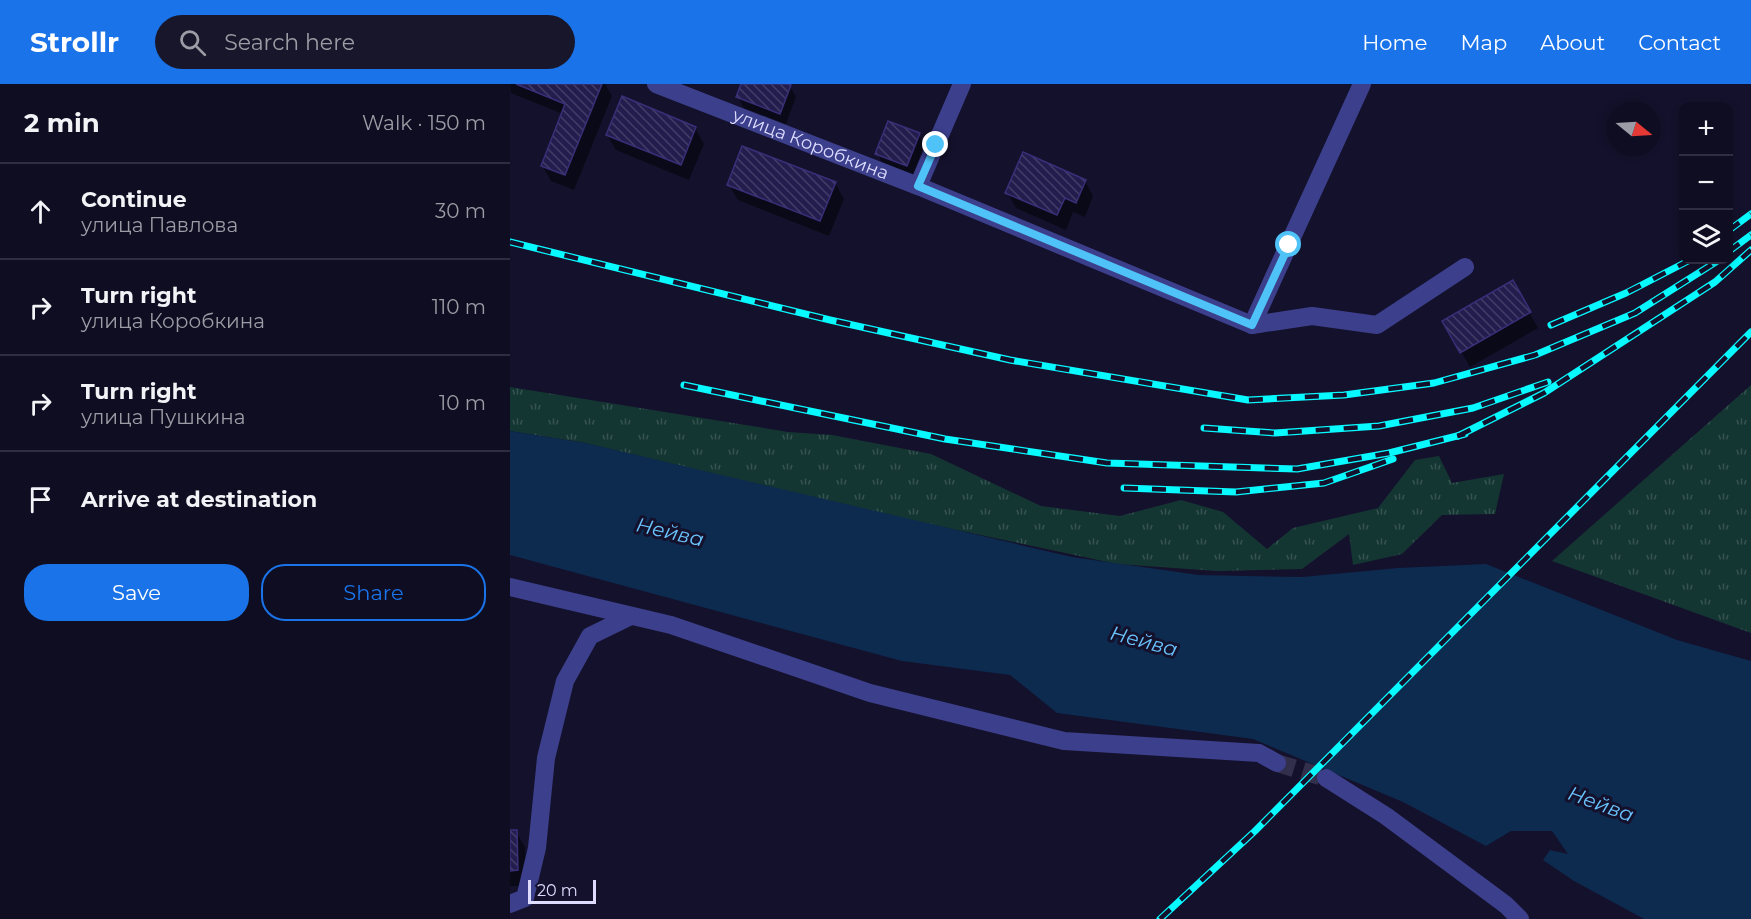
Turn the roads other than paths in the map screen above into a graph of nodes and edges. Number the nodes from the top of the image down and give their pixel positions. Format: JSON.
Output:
{"nodes":[{"id":1,"x":656,"y":84,"type":"edge"},
{"id":2,"x":962,"y":84,"type":"edge"},
{"id":3,"x":1362,"y":84,"type":"edge"},
{"id":4,"x":918,"y":186,"type":"junction"},
{"id":5,"x":1465,"y":267,"type":"dead end"},
{"id":6,"x":1252,"y":325,"type":"junction"},
{"id":7,"x":510,"y":587,"type":"edge"},
{"id":8,"x":631,"y":616,"type":"junction"},
{"id":9,"x":1277,"y":764,"type":"tunnel mouth"},
{"id":10,"x":1326,"y":778,"type":"tunnel mouth"},
{"id":11,"x":510,"y":904,"type":"edge"},
{"id":12,"x":1520,"y":919,"type":"edge"}],
"edges":[{"from":1,"to":4,"type":"street","name":"улица Коробкина"},
{"from":2,"to":4,"type":"street"},
{"from":3,"to":6,"type":"street"},
{"from":4,"to":6,"type":"street","name":"улица Коробкина"},
{"from":5,"to":6,"type":"street"},
{"from":7,"to":8,"type":"street"},
{"from":8,"to":9,"type":"street"},
{"from":8,"to":11,"type":"street"},
{"from":10,"to":12,"type":"street"}]}
